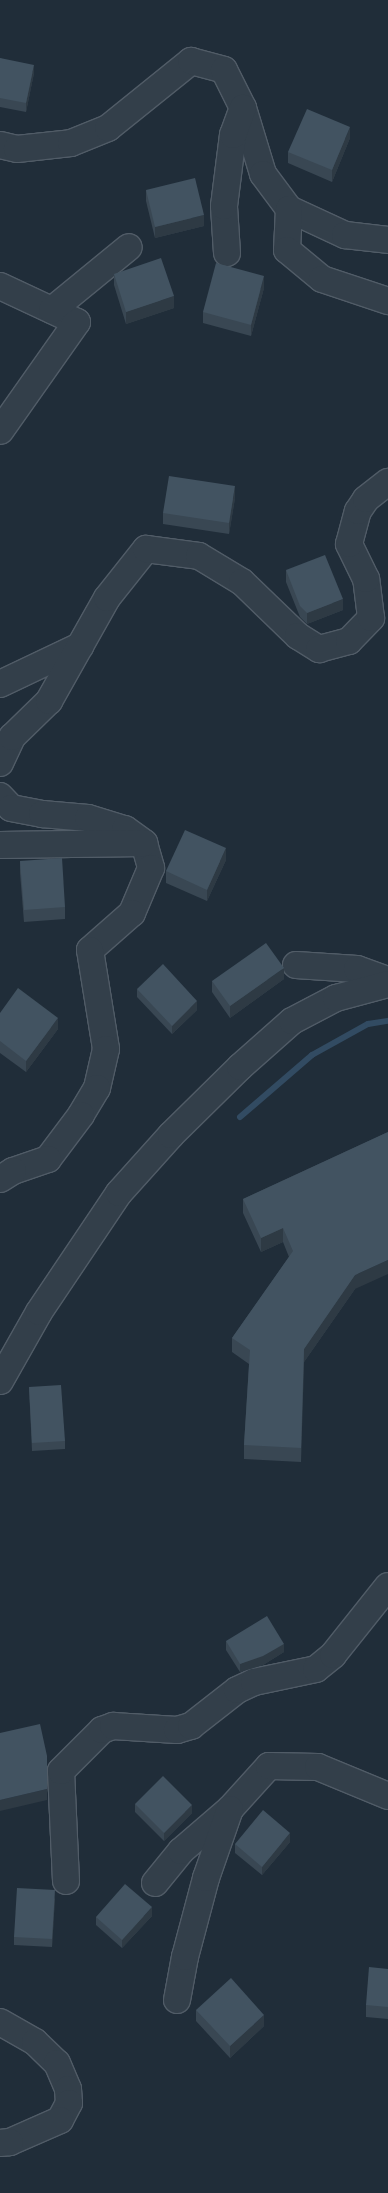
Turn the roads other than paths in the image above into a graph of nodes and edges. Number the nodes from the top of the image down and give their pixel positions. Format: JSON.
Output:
{"nodes":[{"id":1,"x":243,"y":108,"type":"junction"},
{"id":2,"x":0,"y":146,"type":"edge"},
{"id":3,"x":289,"y":209,"type":"junction"},
{"id":4,"x":388,"y":240,"type":"edge"},
{"id":5,"x":129,"y":247,"type":"dead end"},
{"id":6,"x":227,"y":253,"type":"dead end"},
{"id":7,"x":0,"y":286,"type":"edge"},
{"id":8,"x":388,"y":301,"type":"edge"},
{"id":9,"x":52,"y":310,"type":"junction"},
{"id":10,"x":0,"y":431,"type":"edge"},
{"id":11,"x":388,"y":482,"type":"edge"},
{"id":12,"x":80,"y":646,"type":"junction"},
{"id":13,"x":0,"y":684,"type":"edge"},
{"id":14,"x":0,"y":763,"type":"edge"},
{"id":15,"x":0,"y":796,"type":"edge"},
{"id":16,"x":144,"y":843,"type":"junction"},
{"id":17,"x":0,"y":846,"type":"edge"},
{"id":18,"x":296,"y":965,"type":"dead end"},
{"id":19,"x":388,"y":980,"type":"edge"},
{"id":20,"x":388,"y":984,"type":"edge"},
{"id":21,"x":0,"y":1179,"type":"edge"},
{"id":22,"x":0,"y":1381,"type":"edge"},
{"id":23,"x":388,"y":1586,"type":"edge"},
{"id":24,"x":388,"y":1796,"type":"edge"},
{"id":25,"x":230,"y":1809,"type":"junction"},
{"id":26,"x":66,"y":1881,"type":"dead end"},
{"id":27,"x":155,"y":1882,"type":"dead end"},
{"id":28,"x":177,"y":2000,"type":"dead end"},
{"id":29,"x":0,"y":2022,"type":"edge"},
{"id":30,"x":0,"y":2142,"type":"edge"}],
"edges":[{"from":1,"to":2,"type":"street"},
{"from":1,"to":3,"type":"street"},
{"from":1,"to":6,"type":"street"},
{"from":3,"to":4,"type":"street"},
{"from":3,"to":8,"type":"street"},
{"from":5,"to":9,"type":"street"},
{"from":7,"to":9,"type":"street"},
{"from":9,"to":10,"type":"street"},
{"from":11,"to":12,"type":"street"},
{"from":12,"to":13,"type":"street"},
{"from":12,"to":14,"type":"street"},
{"from":15,"to":16,"type":"street"},
{"from":16,"to":17,"type":"street"},
{"from":16,"to":21,"type":"street"},
{"from":18,"to":19,"type":"street"},
{"from":20,"to":22,"type":"street"},
{"from":23,"to":26,"type":"street"},
{"from":24,"to":25,"type":"street"},
{"from":25,"to":27,"type":"street"},
{"from":25,"to":28,"type":"street"},
{"from":29,"to":30,"type":"street"}]}
